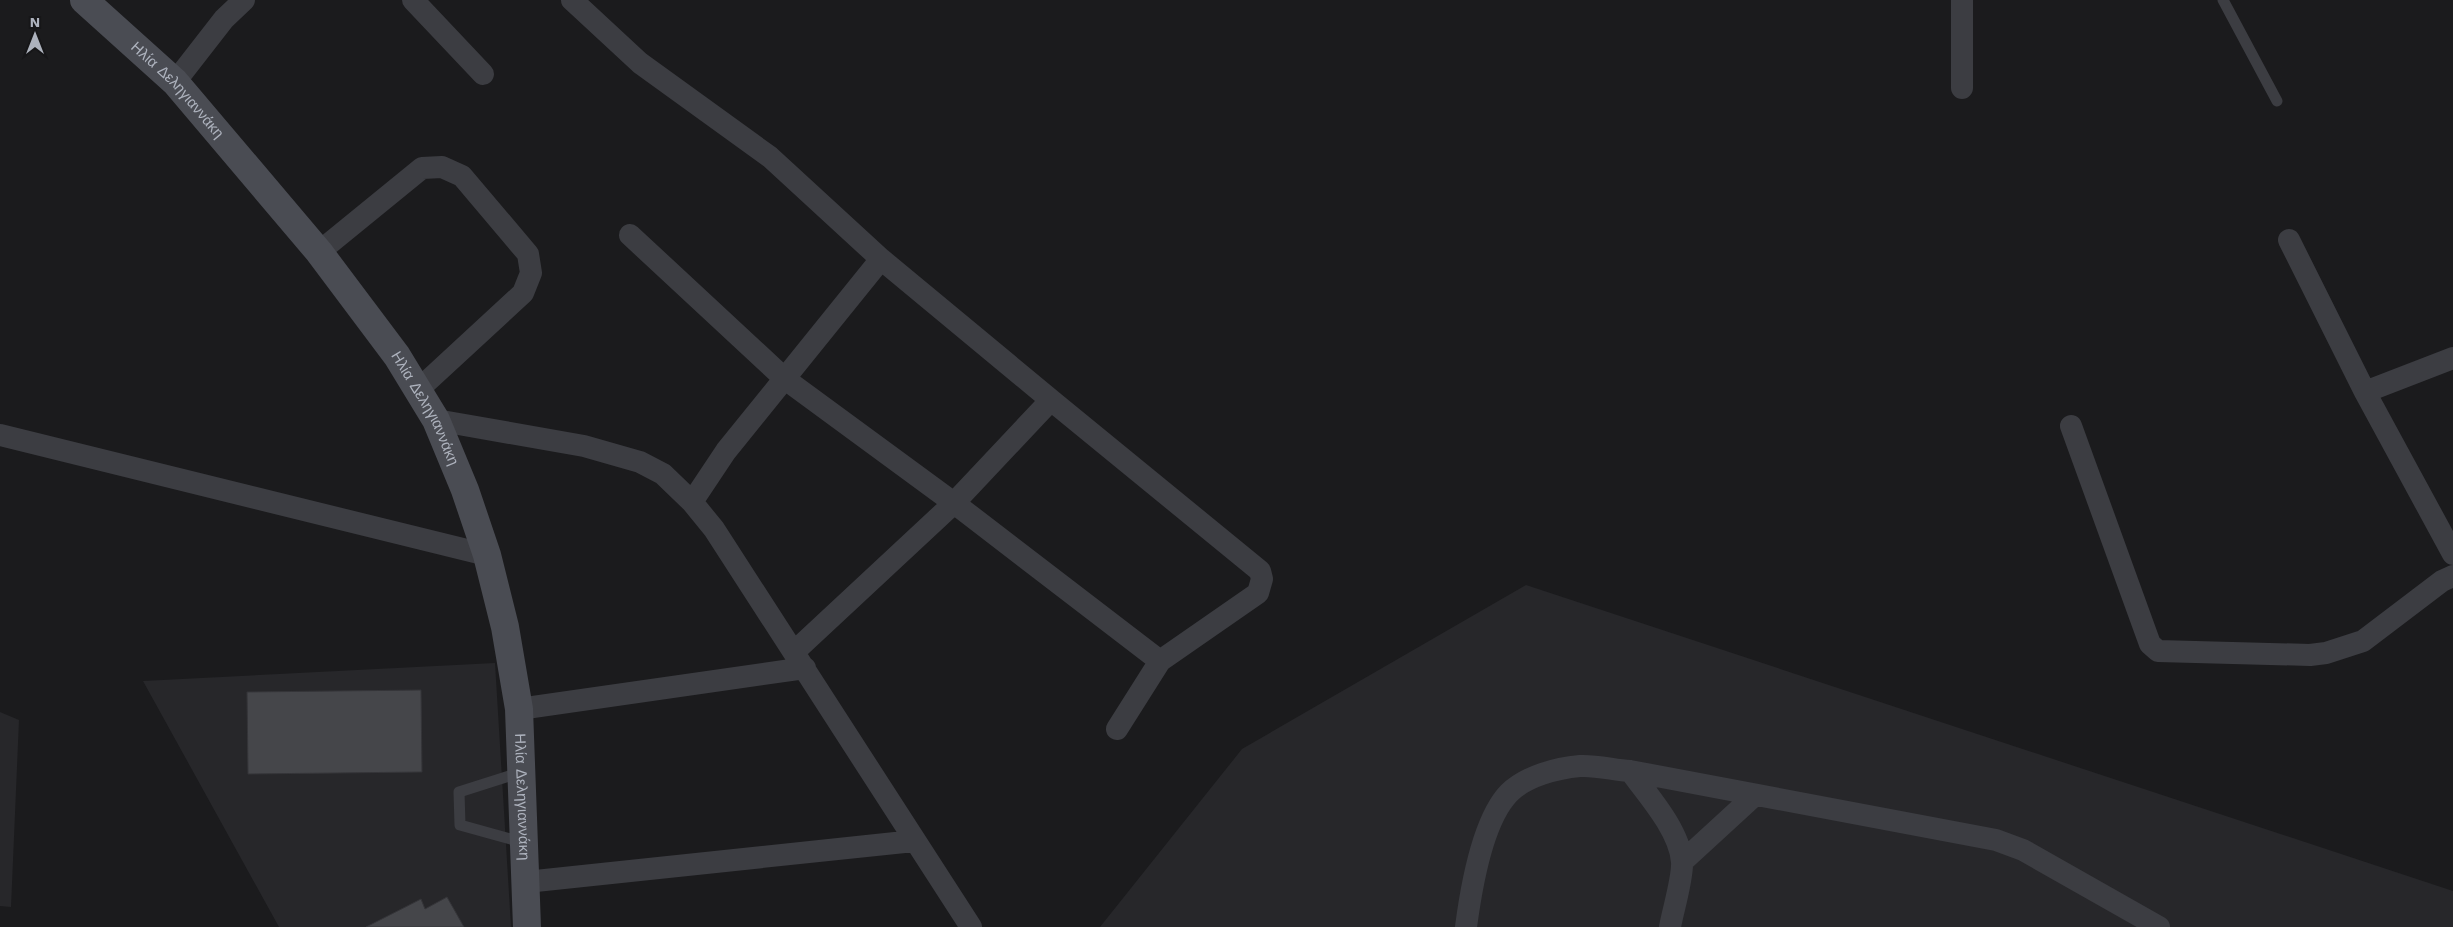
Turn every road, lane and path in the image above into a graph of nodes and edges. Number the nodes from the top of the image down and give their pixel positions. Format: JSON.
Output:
{"nodes":[{"id":1,"x":84,"y":0,"type":"edge"},
{"id":2,"x":244,"y":0,"type":"edge"},
{"id":3,"x":413,"y":0,"type":"edge"},
{"id":4,"x":572,"y":0,"type":"edge"},
{"id":5,"x":1962,"y":0,"type":"edge"},
{"id":6,"x":2224,"y":0,"type":"edge"},
{"id":7,"x":483,"y":74,"type":"dead end"},
{"id":8,"x":175,"y":82,"type":"junction"},
{"id":9,"x":1962,"y":88,"type":"dead end"},
{"id":10,"x":2277,"y":101,"type":"dead end"},
{"id":11,"x":630,"y":235,"type":"dead end"},
{"id":12,"x":2289,"y":240,"type":"dead end"},
{"id":13,"x":319,"y":252,"type":"junction"},
{"id":14,"x":881,"y":259,"type":"junction"},
{"id":15,"x":2453,"y":358,"type":"edge"},
{"id":16,"x":785,"y":379,"type":"junction"},
{"id":17,"x":418,"y":389,"type":"junction"},
{"id":18,"x":2365,"y":392,"type":"junction"},
{"id":19,"x":1051,"y":400,"type":"junction"},
{"id":20,"x":436,"y":420,"type":"junction"},
{"id":21,"x":2071,"y":426,"type":"dead end"},
{"id":22,"x":0,"y":435,"type":"edge"},
{"id":23,"x":692,"y":502,"type":"junction"},
{"id":24,"x":954,"y":503,"type":"junction"},
{"id":25,"x":2453,"y":554,"type":"edge"},
{"id":26,"x":487,"y":555,"type":"junction"},
{"id":27,"x":2453,"y":576,"type":"edge"},
{"id":28,"x":800,"y":660,"type":"junction"},
{"id":29,"x":1160,"y":662,"type":"junction"},
{"id":30,"x":519,"y":710,"type":"junction"},
{"id":31,"x":1116,"y":729,"type":"dead end"},
{"id":32,"x":1630,"y":771,"type":"junction"},
{"id":33,"x":522,"y":772,"type":"junction"},
{"id":34,"x":1755,"y":795,"type":"junction"},
{"id":35,"x":914,"y":841,"type":"junction"},
{"id":36,"x":525,"y":843,"type":"junction"},
{"id":37,"x":1682,"y":862,"type":"junction"},
{"id":38,"x":526,"y":882,"type":"junction"},
{"id":39,"x":527,"y":927,"type":"edge"},
{"id":40,"x":971,"y":927,"type":"edge"},
{"id":41,"x":1466,"y":927,"type":"edge"},
{"id":42,"x":1670,"y":927,"type":"edge"},
{"id":43,"x":2160,"y":927,"type":"edge"}],
"edges":[{"from":1,"to":8,"type":"street","name":"Ηλία Δεληγιαννάκη"},
{"from":2,"to":8,"type":"street"},
{"from":3,"to":7,"type":"street"},
{"from":4,"to":14,"type":"street"},
{"from":5,"to":9,"type":"street"},
{"from":6,"to":10,"type":"lane"},
{"from":8,"to":13,"type":"street","name":"Ηλία Δεληγιαννάκη"},
{"from":11,"to":16,"type":"street"},
{"from":12,"to":18,"type":"street"},
{"from":13,"to":17,"type":"street","name":"Ηλία Δεληγιαννάκη"},
{"from":13,"to":17,"type":"street"},
{"from":14,"to":16,"type":"street"},
{"from":14,"to":19,"type":"street"},
{"from":15,"to":18,"type":"street"},
{"from":16,"to":23,"type":"street"},
{"from":16,"to":24,"type":"street"},
{"from":17,"to":20,"type":"street","name":"Ηλία Δεληγιαννάκη"},
{"from":18,"to":25,"type":"street"},
{"from":19,"to":24,"type":"street"},
{"from":19,"to":29,"type":"street"},
{"from":20,"to":23,"type":"street"},
{"from":20,"to":26,"type":"street","name":"Ηλία Δεληγιαννάκη"},
{"from":21,"to":27,"type":"street"},
{"from":22,"to":26,"type":"street"},
{"from":23,"to":28,"type":"street"},
{"from":24,"to":28,"type":"street"},
{"from":24,"to":29,"type":"street"},
{"from":26,"to":30,"type":"street","name":"Ηλία Δεληγιαννάκη"},
{"from":28,"to":30,"type":"street"},
{"from":28,"to":35,"type":"street"},
{"from":29,"to":31,"type":"street"},
{"from":30,"to":33,"type":"street","name":"Ηλία Δεληγιαννάκη"},
{"from":32,"to":34,"type":"street"},
{"from":32,"to":37,"type":"street"},
{"from":32,"to":41,"type":"street"},
{"from":33,"to":36,"type":"street","name":"Ηλία Δεληγιαννάκη"},
{"from":33,"to":36,"type":"lane"},
{"from":34,"to":37,"type":"street"},
{"from":34,"to":43,"type":"street"},
{"from":35,"to":38,"type":"street"},
{"from":35,"to":40,"type":"street"},
{"from":36,"to":38,"type":"street","name":"Ηλία Δεληγιαννάκη"},
{"from":37,"to":42,"type":"street"},
{"from":38,"to":39,"type":"street","name":"Ηλία Δεληγιαννάκη"}]}
